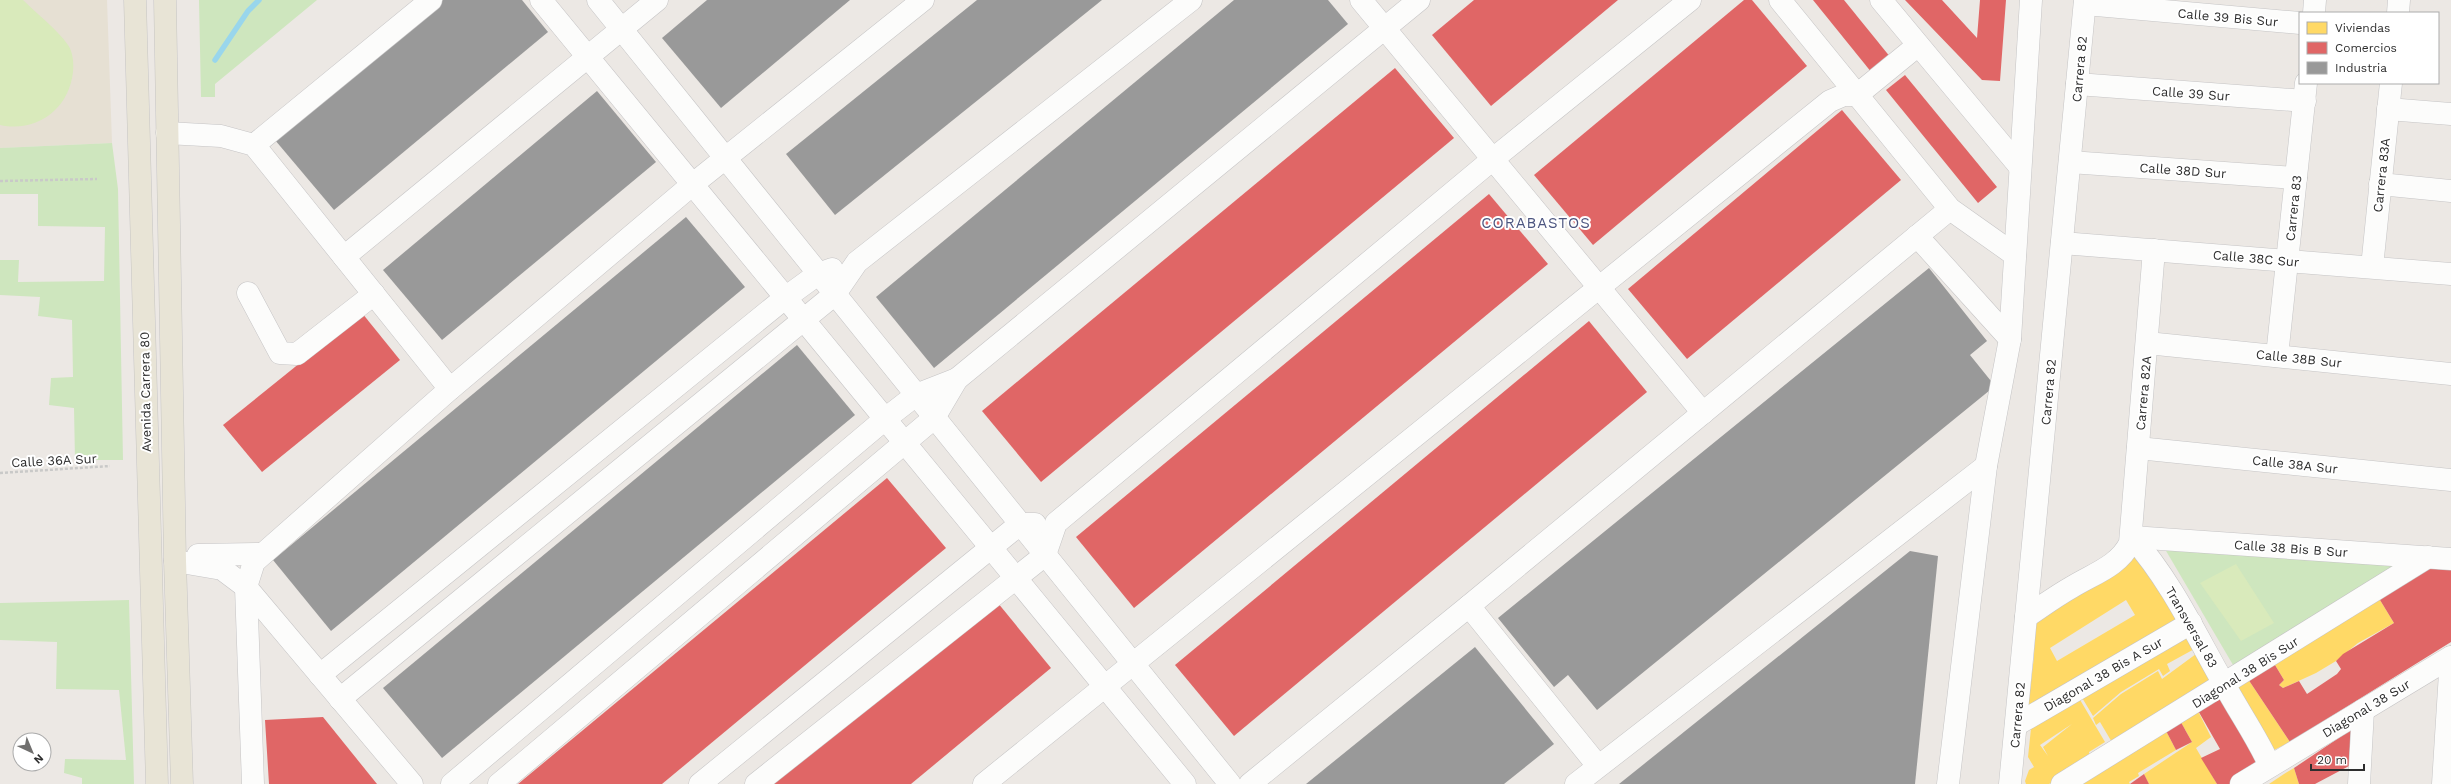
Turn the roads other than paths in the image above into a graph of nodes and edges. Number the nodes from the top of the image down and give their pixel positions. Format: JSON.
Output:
{"nodes":[{"id":1,"x":135,"y":0,"type":"edge"},
{"id":2,"x":165,"y":0,"type":"edge"},
{"id":3,"x":432,"y":0,"type":"edge"},
{"id":4,"x":541,"y":0,"type":"edge"},
{"id":5,"x":598,"y":0,"type":"edge"},
{"id":6,"x":657,"y":0,"type":"edge"},
{"id":7,"x":923,"y":0,"type":"edge"},
{"id":8,"x":1191,"y":0,"type":"edge"},
{"id":9,"x":1361,"y":0,"type":"edge"},
{"id":10,"x":1419,"y":0,"type":"edge"},
{"id":11,"x":1690,"y":0,"type":"edge"},
{"id":12,"x":1780,"y":0,"type":"edge"},
{"id":13,"x":1881,"y":0,"type":"edge"},
{"id":14,"x":2030,"y":0,"type":"edge"},
{"id":15,"x":2315,"y":0,"type":"edge"},
{"id":16,"x":2400,"y":0,"type":"edge"},
{"id":17,"x":2085,"y":2,"type":"edge"},
{"id":18,"x":2314,"y":12,"type":"edge"},
{"id":19,"x":2398,"y":12,"type":"edge"},
{"id":20,"x":2299,"y":23,"type":"edge"},
{"id":21,"x":1384,"y":28,"type":"junction"},
{"id":22,"x":622,"y":29,"type":"junction"},
{"id":23,"x":1917,"y":46,"type":"junction"},
{"id":24,"x":588,"y":57,"type":"junction"},
{"id":25,"x":2077,"y":84,"type":"junction"},
{"id":26,"x":2391,"y":84,"type":"edge"},
{"id":27,"x":2306,"y":92,"type":"edge"},
{"id":28,"x":1857,"y":94,"type":"junction"},
{"id":29,"x":2388,"y":109,"type":"junction"},
{"id":30,"x":2451,"y":114,"type":"edge"},
{"id":31,"x":139,"y":133,"type":"junction"},
{"id":32,"x":167,"y":133,"type":"junction"},
{"id":33,"x":254,"y":145,"type":"junction"},
{"id":34,"x":726,"y":158,"type":"junction"},
{"id":35,"x":1493,"y":159,"type":"junction"},
{"id":36,"x":2070,"y":162,"type":"junction"},
{"id":37,"x":2020,"y":167,"type":"junction"},
{"id":38,"x":2296,"y":178,"type":"junction"},
{"id":39,"x":693,"y":184,"type":"junction"},
{"id":40,"x":2380,"y":184,"type":"junction"},
{"id":41,"x":2451,"y":191,"type":"edge"},
{"id":42,"x":1950,"y":209,"type":"junction"},
{"id":43,"x":1917,"y":236,"type":"junction"},
{"id":44,"x":2062,"y":243,"type":"junction"},
{"id":45,"x":2154,"y":250,"type":"junction"},
{"id":46,"x":2015,"y":255,"type":"junction"},
{"id":47,"x":344,"y":257,"type":"junction"},
{"id":48,"x":2288,"y":260,"type":"junction"},
{"id":49,"x":857,"y":262,"type":"junction"},
{"id":50,"x":2372,"y":267,"type":"junction"},
{"id":51,"x":818,"y":274,"type":"junction"},
{"id":52,"x":2451,"y":274,"type":"edge"},
{"id":53,"x":1600,"y":288,"type":"junction"},
{"id":54,"x":248,"y":293,"type":"dead end"},
{"id":55,"x":374,"y":294,"type":"junction"},
{"id":56,"x":835,"y":294,"type":"junction"},
{"id":57,"x":785,"y":298,"type":"junction"},
{"id":58,"x":804,"y":320,"type":"junction"},
{"id":59,"x":2010,"y":339,"type":"junction"},
{"id":60,"x":2147,"y":343,"type":"junction"},
{"id":61,"x":2277,"y":356,"type":"junction"},
{"id":62,"x":2451,"y":374,"type":"edge"},
{"id":63,"x":957,"y":379,"type":"junction"},
{"id":64,"x":450,"y":389,"type":"junction"},
{"id":65,"x":916,"y":395,"type":"junction"},
{"id":66,"x":1703,"y":413,"type":"junction"},
{"id":67,"x":934,"y":418,"type":"junction"},
{"id":68,"x":885,"y":419,"type":"junction"},
{"id":69,"x":904,"y":442,"type":"junction"},
{"id":70,"x":2138,"y":448,"type":"junction"},
{"id":71,"x":1986,"y":466,"type":"junction"},
{"id":72,"x":2451,"y":480,"type":"edge"},
{"id":73,"x":1056,"y":523,"type":"junction"},
{"id":74,"x":1020,"y":524,"type":"junction"},
{"id":75,"x":2132,"y":537,"type":"junction"},
{"id":76,"x":991,"y":548,"type":"junction"},
{"id":77,"x":261,"y":554,"type":"junction"},
{"id":78,"x":1045,"y":555,"type":"junction"},
{"id":79,"x":2428,"y":558,"type":"junction"},
{"id":80,"x":2451,"y":559,"type":"edge"},
{"id":81,"x":150,"y":561,"type":"junction"},
{"id":82,"x":176,"y":561,"type":"junction"},
{"id":83,"x":1015,"y":577,"type":"junction"},
{"id":84,"x":246,"y":587,"type":"junction"},
{"id":85,"x":1469,"y":606,"type":"junction"},
{"id":86,"x":2026,"y":617,"type":"junction"},
{"id":87,"x":2192,"y":623,"type":"junction"},
{"id":88,"x":2451,"y":657,"type":"edge"},
{"id":89,"x":1133,"y":664,"type":"junction"},
{"id":90,"x":320,"y":675,"type":"junction"},
{"id":91,"x":2224,"y":685,"type":"junction"},
{"id":92,"x":1105,"y":687,"type":"junction"},
{"id":93,"x":340,"y":699,"type":"junction"},
{"id":94,"x":2363,"y":710,"type":"junction"},
{"id":95,"x":2016,"y":725,"type":"junction"},
{"id":96,"x":2274,"y":764,"type":"junction"},
{"id":97,"x":1598,"y":766,"type":"junction"},
{"id":98,"x":157,"y":784,"type":"edge"},
{"id":99,"x":182,"y":784,"type":"edge"},
{"id":100,"x":253,"y":784,"type":"edge"},
{"id":101,"x":412,"y":784,"type":"edge"},
{"id":102,"x":452,"y":784,"type":"edge"},
{"id":103,"x":499,"y":784,"type":"edge"},
{"id":104,"x":700,"y":784,"type":"edge"},
{"id":105,"x":756,"y":784,"type":"edge"},
{"id":106,"x":984,"y":784,"type":"edge"},
{"id":107,"x":1185,"y":784,"type":"edge"},
{"id":108,"x":1230,"y":784,"type":"edge"},
{"id":109,"x":1250,"y":784,"type":"edge"},
{"id":110,"x":1576,"y":784,"type":"edge"},
{"id":111,"x":1948,"y":784,"type":"edge"},
{"id":112,"x":2010,"y":784,"type":"edge"},
{"id":113,"x":2062,"y":784,"type":"edge"},
{"id":114,"x":2241,"y":784,"type":"edge"},
{"id":115,"x":2359,"y":784,"type":"edge"},
{"id":116,"x":2443,"y":784,"type":"edge"}],
"edges":[{"from":1,"to":31,"type":"main road","name":"Avenida Carrera 80"},
{"from":2,"to":32,"type":"main road","name":"Avenida Carrera 80"},
{"from":3,"to":33,"type":"street"},
{"from":4,"to":24,"type":"street"},
{"from":5,"to":22,"type":"street"},
{"from":6,"to":22,"type":"street"},
{"from":7,"to":34,"type":"street"},
{"from":8,"to":49,"type":"street"},
{"from":9,"to":21,"type":"street"},
{"from":10,"to":21,"type":"street"},
{"from":11,"to":35,"type":"street"},
{"from":12,"to":28,"type":"street"},
{"from":13,"to":23,"type":"street"},
{"from":14,"to":37,"type":"street"},
{"from":15,"to":18,"type":"street"},
{"from":16,"to":19,"type":"street"},
{"from":17,"to":20,"type":"street","name":"Calle 39 Bis Sur"},
{"from":17,"to":25,"type":"street","name":"Carrera 82"},
{"from":21,"to":35,"type":"street"},
{"from":21,"to":63,"type":"street"},
{"from":22,"to":24,"type":"street"},
{"from":22,"to":34,"type":"street"},
{"from":23,"to":28,"type":"street"},
{"from":23,"to":37,"type":"street"},
{"from":24,"to":39,"type":"street"},
{"from":24,"to":47,"type":"street"},
{"from":25,"to":27,"type":"street","name":"Calle 39 Sur"},
{"from":25,"to":36,"type":"street","name":"Carrera 82"},
{"from":26,"to":29,"type":"street","name":"Carrera 83A"},
{"from":27,"to":38,"type":"street","name":"Carrera 83"},
{"from":28,"to":42,"type":"street"},
{"from":28,"to":53,"type":"street"},
{"from":29,"to":30,"type":"street"},
{"from":29,"to":40,"type":"street","name":"Carrera 83A"},
{"from":31,"to":32,"type":"main road"},
{"from":31,"to":81,"type":"main road","name":"Avenida Carrera 80"},
{"from":32,"to":33,"type":"street"},
{"from":32,"to":82,"type":"main road","name":"Avenida Carrera 80"},
{"from":33,"to":47,"type":"street"},
{"from":34,"to":39,"type":"street"},
{"from":34,"to":51,"type":"street"},
{"from":35,"to":53,"type":"street"},
{"from":35,"to":73,"type":"street"},
{"from":36,"to":38,"type":"street","name":"Calle 38D Sur"},
{"from":36,"to":44,"type":"street","name":"Carrera 82"},
{"from":37,"to":46,"type":"street"},
{"from":38,"to":48,"type":"street","name":"Carrera 83"},
{"from":39,"to":57,"type":"street"},
{"from":39,"to":64,"type":"street"},
{"from":40,"to":41,"type":"street"},
{"from":40,"to":50,"type":"street","name":"Carrera 83A"},
{"from":42,"to":43,"type":"street"},
{"from":42,"to":46,"type":"street"},
{"from":43,"to":59,"type":"street"},
{"from":43,"to":66,"type":"street"},
{"from":44,"to":45,"type":"street","name":"Calle 38C Sur"},
{"from":44,"to":86,"type":"street","name":"Carrera 82"},
{"from":45,"to":48,"type":"street","name":"Calle 38C Sur"},
{"from":45,"to":60,"type":"street","name":"Carrera 82A"},
{"from":46,"to":59,"type":"street"},
{"from":47,"to":55,"type":"street"},
{"from":48,"to":50,"type":"street","name":"Calle 38C Sur"},
{"from":48,"to":61,"type":"street","name":"Carrera 83"},
{"from":49,"to":51,"type":"street"},
{"from":49,"to":56,"type":"street"},
{"from":50,"to":52,"type":"street","name":"Calle 38C Sur"},
{"from":51,"to":56,"type":"street"},
{"from":51,"to":57,"type":"street"},
{"from":53,"to":66,"type":"street"},
{"from":53,"to":89,"type":"street"},
{"from":54,"to":55,"type":"street"},
{"from":55,"to":64,"type":"street"},
{"from":56,"to":58,"type":"street"},
{"from":56,"to":65,"type":"street"},
{"from":57,"to":58,"type":"street"},
{"from":57,"to":90,"type":"street"},
{"from":58,"to":68,"type":"street"},
{"from":58,"to":93,"type":"street"},
{"from":59,"to":71,"type":"street"},
{"from":60,"to":61,"type":"street","name":"Calle 38B Sur"},
{"from":60,"to":70,"type":"street","name":"Carrera 82A"},
{"from":61,"to":62,"type":"street","name":"Calle 38B Sur"},
{"from":63,"to":65,"type":"street"},
{"from":63,"to":67,"type":"street"},
{"from":64,"to":77,"type":"street"},
{"from":65,"to":67,"type":"street"},
{"from":65,"to":68,"type":"street"},
{"from":66,"to":85,"type":"street"},
{"from":67,"to":69,"type":"street"},
{"from":67,"to":74,"type":"street"},
{"from":68,"to":69,"type":"street"},
{"from":68,"to":102,"type":"street"},
{"from":69,"to":76,"type":"street"},
{"from":69,"to":103,"type":"street"},
{"from":70,"to":72,"type":"street","name":"Calle 38A Sur"},
{"from":70,"to":75,"type":"street","name":"Carrera 82A"},
{"from":71,"to":97,"type":"street"},
{"from":71,"to":111,"type":"street"},
{"from":73,"to":74,"type":"street"},
{"from":73,"to":78,"type":"street"},
{"from":74,"to":76,"type":"street"},
{"from":74,"to":78,"type":"street"},
{"from":75,"to":79,"type":"street","name":"Calle 38 Bis B Sur"},
{"from":75,"to":86,"type":"street"},
{"from":75,"to":87,"type":"street","name":"Transversal 83"},
{"from":76,"to":83,"type":"street"},
{"from":76,"to":104,"type":"street"},
{"from":77,"to":82,"type":"street"},
{"from":77,"to":84,"type":"street"},
{"from":78,"to":83,"type":"street"},
{"from":78,"to":89,"type":"street"},
{"from":79,"to":80,"type":"street","name":"Calle 38 Bis B Sur"},
{"from":79,"to":91,"type":"street","name":"Diagonal 38 Bis Sur"},
{"from":81,"to":82,"type":"main road"},
{"from":81,"to":98,"type":"main road","name":"Avenida Carrera 80"},
{"from":82,"to":84,"type":"street"},
{"from":82,"to":99,"type":"main road","name":"Avenida Carrera 80"},
{"from":83,"to":92,"type":"street"},
{"from":83,"to":105,"type":"street"},
{"from":84,"to":90,"type":"street"},
{"from":84,"to":100,"type":"street"},
{"from":85,"to":97,"type":"street"},
{"from":85,"to":109,"type":"street"},
{"from":86,"to":95,"type":"street","name":"Carrera 82"},
{"from":87,"to":91,"type":"street","name":"Transversal 83"},
{"from":87,"to":95,"type":"street","name":"Diagonal 38 Bis A Sur"},
{"from":88,"to":94,"type":"street","name":"Diagonal 38 Sur"},
{"from":88,"to":116,"type":"street"},
{"from":89,"to":92,"type":"street"},
{"from":89,"to":108,"type":"street"},
{"from":90,"to":93,"type":"street"},
{"from":91,"to":96,"type":"street","name":"Transversal 83"},
{"from":91,"to":113,"type":"street","name":"Diagonal 38 Bis Sur"},
{"from":92,"to":106,"type":"street"},
{"from":92,"to":107,"type":"street"},
{"from":93,"to":101,"type":"street"},
{"from":94,"to":96,"type":"street","name":"Diagonal 38 Sur"},
{"from":94,"to":115,"type":"street"},
{"from":95,"to":112,"type":"street","name":"Carrera 82"},
{"from":96,"to":114,"type":"street","name":"Diagonal 38 Sur"},
{"from":97,"to":110,"type":"street"}]}
